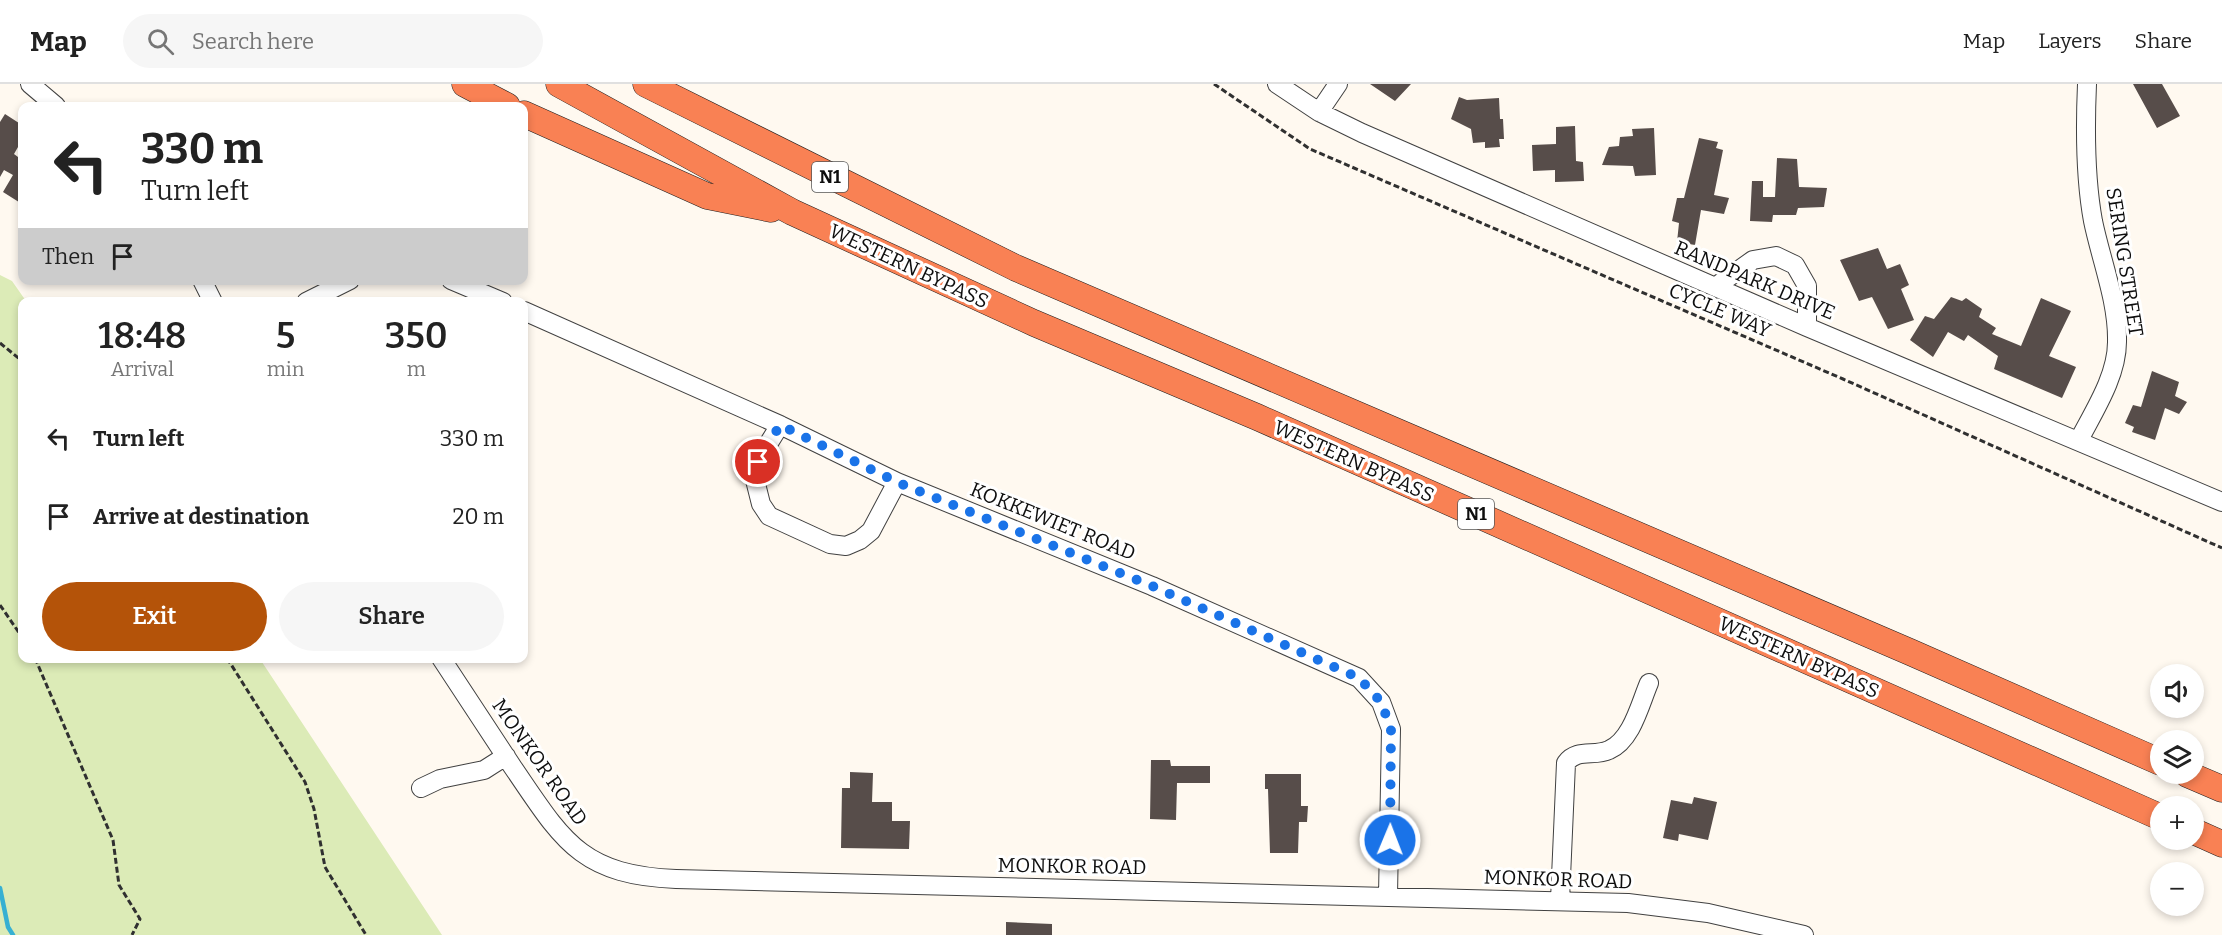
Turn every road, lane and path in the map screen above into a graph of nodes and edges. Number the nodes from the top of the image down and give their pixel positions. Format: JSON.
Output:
{"nodes":[{"id":1,"x":30,"y":84,"type":"edge"},
{"id":2,"x":465,"y":84,"type":"edge"},
{"id":3,"x":559,"y":84,"type":"edge"},
{"id":4,"x":646,"y":84,"type":"edge"},
{"id":5,"x":1214,"y":84,"type":"edge"},
{"id":6,"x":1277,"y":84,"type":"edge"},
{"id":7,"x":1338,"y":84,"type":"edge"},
{"id":8,"x":2087,"y":84,"type":"edge"},
{"id":9,"x":51,"y":102,"type":"edge"},
{"id":10,"x":499,"y":102,"type":"edge"},
{"id":11,"x":1319,"y":112,"type":"junction"},
{"id":12,"x":528,"y":116,"type":"edge"},
{"id":13,"x":792,"y":212,"type":"junction"},
{"id":14,"x":340,"y":285,"type":"edge"},
{"id":15,"x":463,"y":285,"type":"edge"},
{"id":16,"x":1715,"y":287,"type":"junction"},
{"id":17,"x":316,"y":297,"type":"edge"},
{"id":18,"x":491,"y":297,"type":"edge"},
{"id":19,"x":528,"y":312,"type":"edge"},
{"id":20,"x":1807,"y":327,"type":"junction"},
{"id":21,"x":0,"y":343,"type":"edge"},
{"id":22,"x":18,"y":358,"type":"edge"},
{"id":23,"x":780,"y":425,"type":"junction"},
{"id":24,"x":2079,"y":440,"type":"junction"},
{"id":25,"x":897,"y":482,"type":"junction"},
{"id":26,"x":2222,"y":502,"type":"edge"},
{"id":27,"x":2222,"y":548,"type":"edge"},
{"id":28,"x":0,"y":605,"type":"edge"},
{"id":29,"x":18,"y":631,"type":"edge"},
{"id":30,"x":37,"y":663,"type":"edge"},
{"id":31,"x":230,"y":663,"type":"edge"},
{"id":32,"x":444,"y":663,"type":"edge"},
{"id":33,"x":1649,"y":683,"type":"dead end"},
{"id":34,"x":506,"y":756,"type":"junction"},
{"id":35,"x":2150,"y":758,"type":"edge"},
{"id":36,"x":2204,"y":781,"type":"edge"},
{"id":37,"x":421,"y":788,"type":"dead end"},
{"id":38,"x":2222,"y":789,"type":"edge"},
{"id":39,"x":2150,"y":813,"type":"edge"},
{"id":40,"x":2204,"y":836,"type":"edge"},
{"id":41,"x":2222,"y":844,"type":"edge"},
{"id":42,"x":1388,"y":896,"type":"junction"},
{"id":43,"x":1560,"y":900,"type":"junction"},
{"id":44,"x":132,"y":935,"type":"edge"},
{"id":45,"x":366,"y":935,"type":"edge"},
{"id":46,"x":1804,"y":935,"type":"edge"}],
"edges":[{"from":1,"to":9,"type":"street"},
{"from":2,"to":10,"type":"highway"},
{"from":3,"to":13,"type":"highway","name":"WESTERN BYPASS","number":"N1"},
{"from":4,"to":35,"type":"highway","number":"N1"},
{"from":5,"to":27,"type":"path","name":"CYCLE WAY"},
{"from":6,"to":11,"type":"street","name":"RANDPARK DRIVE"},
{"from":7,"to":11,"type":"street"},
{"from":8,"to":24,"type":"street","name":"SERING STREET"},
{"from":11,"to":16,"type":"street","name":"RANDPARK DRIVE"},
{"from":12,"to":13,"type":"highway"},
{"from":13,"to":39,"type":"highway","name":"WESTERN BYPASS","number":"N1"},
{"from":14,"to":17,"type":"street"},
{"from":15,"to":18,"type":"street"},
{"from":16,"to":20,"type":"street","name":"RANDPARK DRIVE"},
{"from":16,"to":20,"type":"street"},
{"from":19,"to":23,"type":"street","name":"KOKKEWIET ROAD"},
{"from":20,"to":24,"type":"street","name":"RANDPARK DRIVE"},
{"from":21,"to":22,"type":"path"},
{"from":23,"to":25,"type":"street","name":"KOKKEWIET ROAD"},
{"from":23,"to":25,"type":"street"},
{"from":24,"to":26,"type":"street","name":"RANDPARK DRIVE"},
{"from":25,"to":42,"type":"street","name":"KOKKEWIET ROAD"},
{"from":28,"to":29,"type":"path"},
{"from":30,"to":44,"type":"path"},
{"from":31,"to":45,"type":"path"},
{"from":32,"to":34,"type":"street","name":"MONKOR ROAD"},
{"from":33,"to":43,"type":"street"},
{"from":34,"to":37,"type":"street"},
{"from":34,"to":42,"type":"street","name":"MONKOR ROAD"},
{"from":36,"to":38,"type":"highway"},
{"from":40,"to":41,"type":"highway"},
{"from":42,"to":43,"type":"street","name":"MONKOR ROAD"},
{"from":43,"to":46,"type":"street","name":"MONKOR ROAD"}]}
